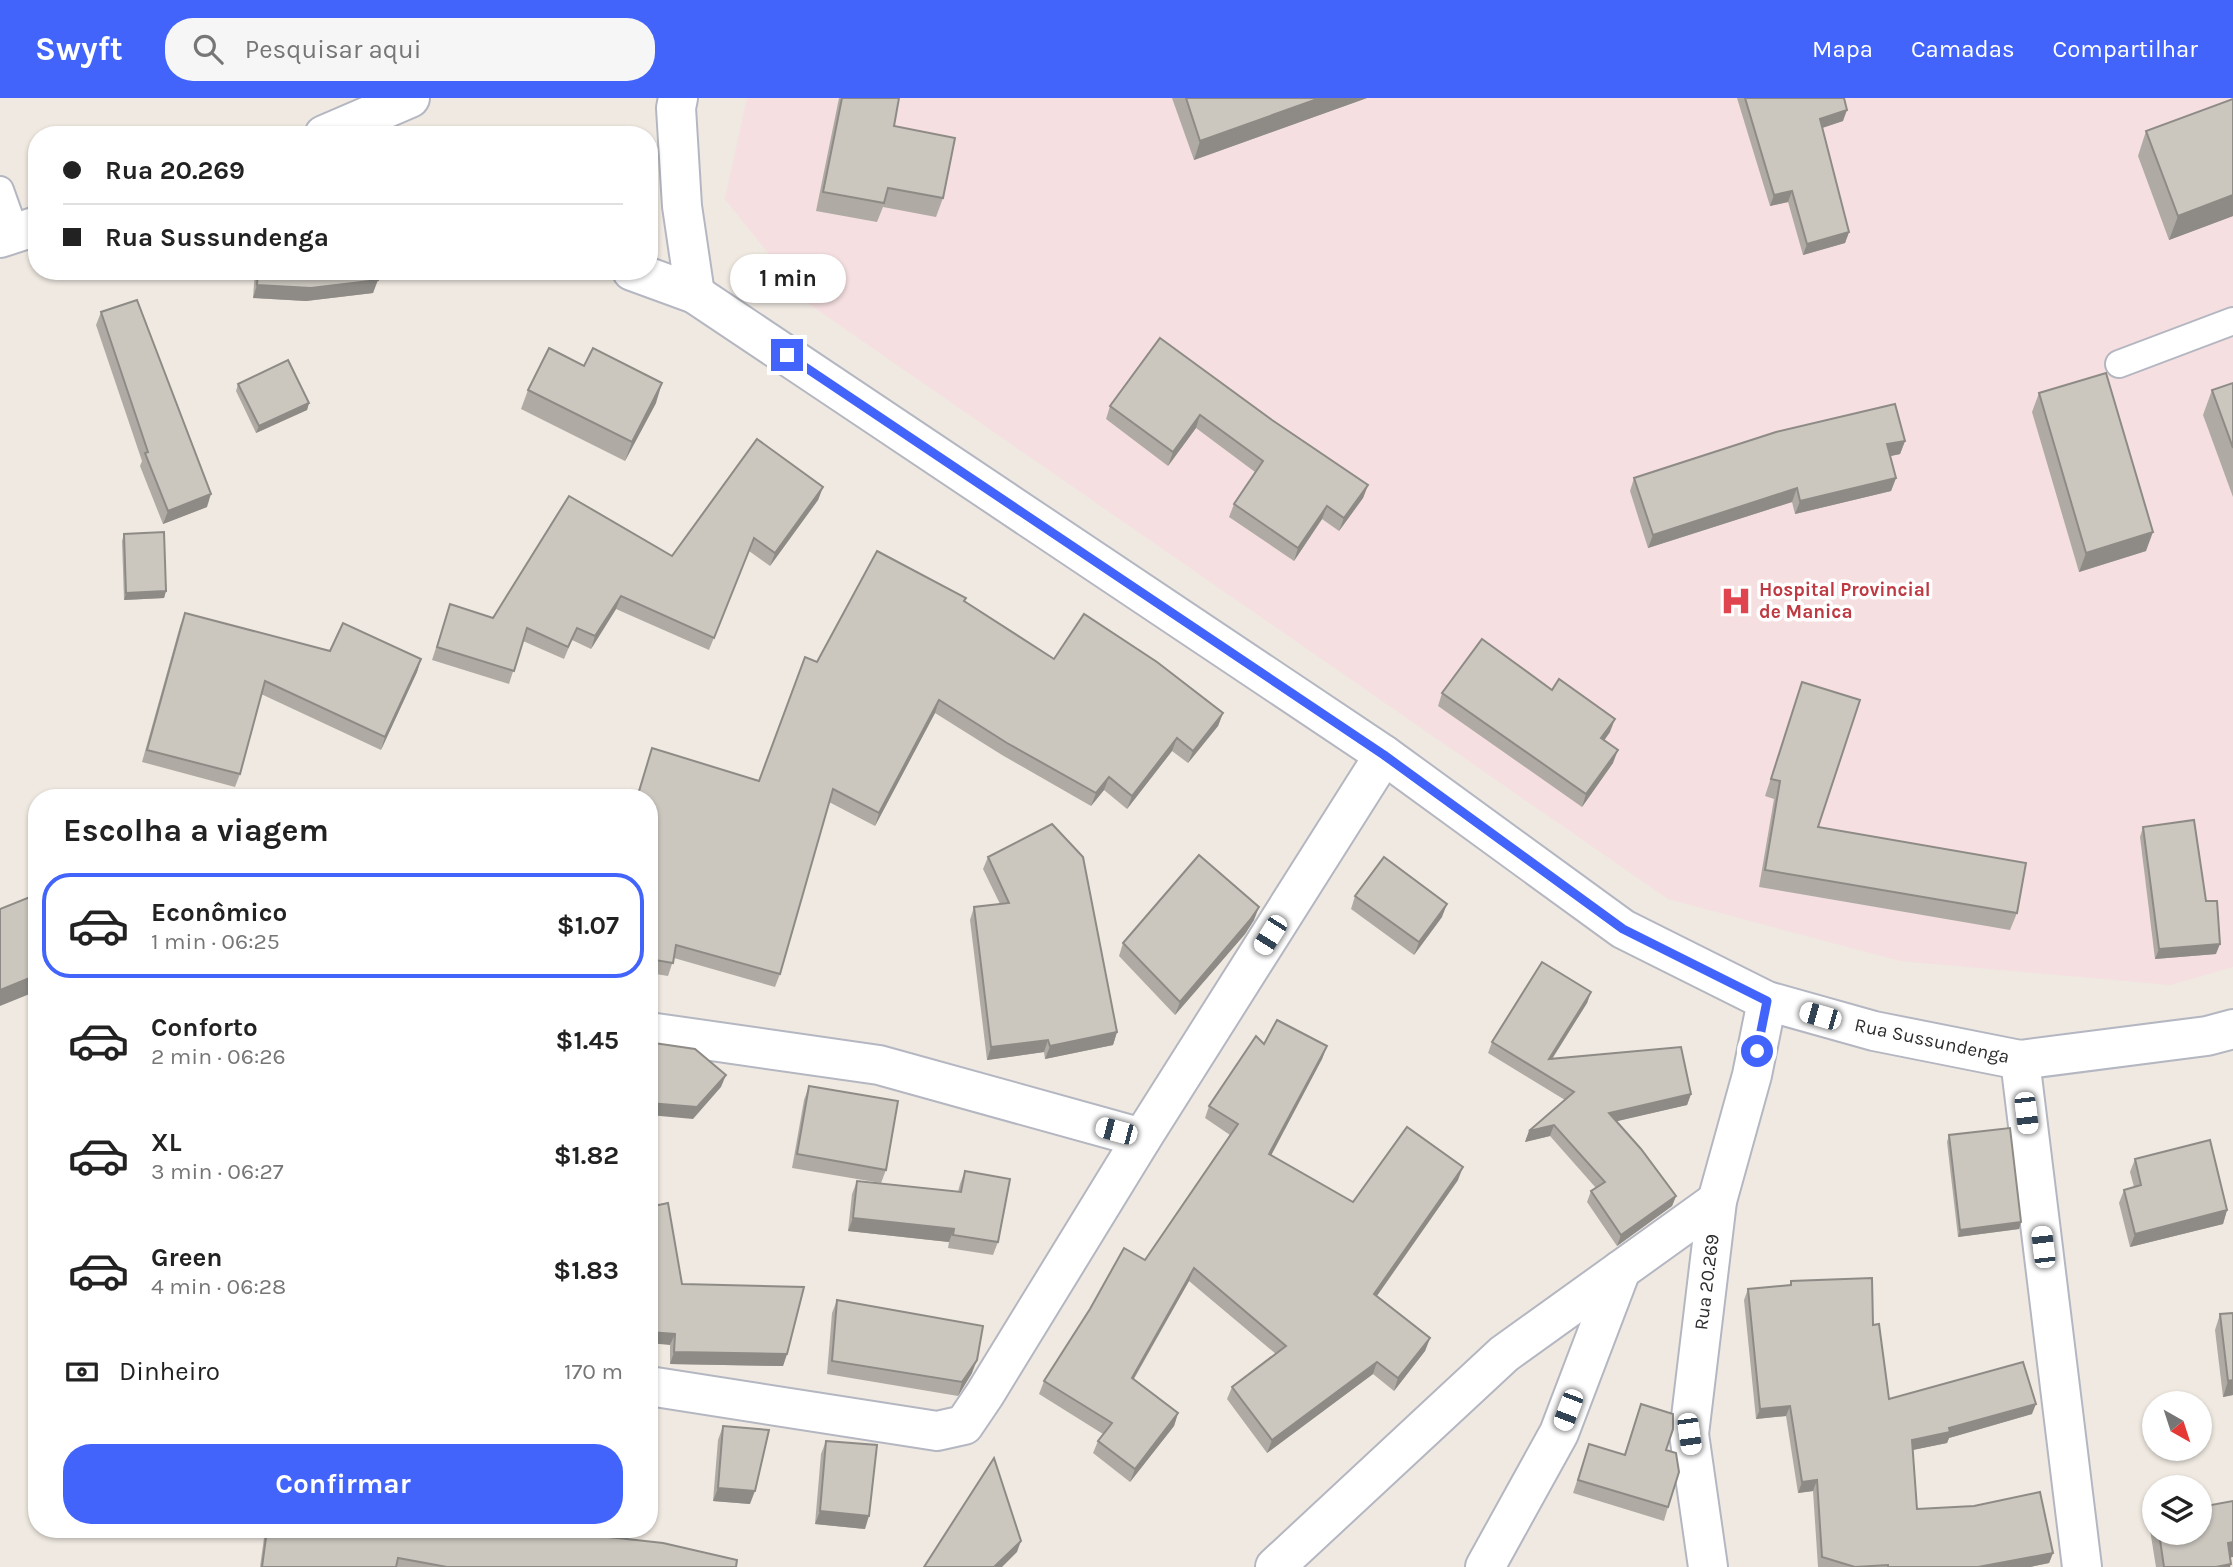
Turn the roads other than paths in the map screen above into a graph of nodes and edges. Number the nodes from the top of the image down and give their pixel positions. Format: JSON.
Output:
{"nodes":[{"id":1,"x":410,"y":98,"type":"edge"},
{"id":2,"x":678,"y":98,"type":"edge"},
{"id":3,"x":345,"y":126,"type":"edge"},
{"id":4,"x":0,"y":190,"type":"edge"},
{"id":5,"x":17,"y":232,"type":"edge"},
{"id":6,"x":657,"y":280,"type":"edge"},
{"id":7,"x":695,"y":294,"type":"junction"},
{"id":8,"x":2233,"y":321,"type":"edge"},
{"id":9,"x":2119,"y":364,"type":"dead end"},
{"id":10,"x":1384,"y":755,"type":"junction"},
{"id":11,"x":1767,"y":1001,"type":"junction"},
{"id":12,"x":2233,"y":1029,"type":"edge"},
{"id":13,"x":658,"y":1033,"type":"edge"},
{"id":14,"x":2020,"y":1060,"type":"junction"},
{"id":15,"x":1142,"y":1138,"type":"junction"},
{"id":16,"x":1717,"y":1200,"type":"junction"},
{"id":17,"x":1621,"y":1270,"type":"junction"},
{"id":18,"x":658,"y":1386,"type":"edge"},
{"id":19,"x":1275,"y":1567,"type":"edge"},
{"id":20,"x":1485,"y":1567,"type":"edge"},
{"id":21,"x":1708,"y":1567,"type":"edge"},
{"id":22,"x":2082,"y":1567,"type":"edge"}],
"edges":[{"from":1,"to":3,"type":"street"},
{"from":2,"to":7,"type":"street"},
{"from":4,"to":5,"type":"lane"},
{"from":6,"to":7,"type":"street","name":"Rua Sussundenga"},
{"from":7,"to":10,"type":"street","name":"Rua Sussundenga"},
{"from":8,"to":9,"type":"lane"},
{"from":10,"to":11,"type":"street","name":"Rua Sussundenga"},
{"from":10,"to":15,"type":"street"},
{"from":11,"to":14,"type":"street","name":"Rua Sussundenga"},
{"from":11,"to":16,"type":"street","name":"Rua 20.269"},
{"from":12,"to":14,"type":"street","name":"Rua Sussundenga"},
{"from":13,"to":15,"type":"street"},
{"from":14,"to":22,"type":"street"},
{"from":15,"to":18,"type":"street"},
{"from":16,"to":17,"type":"street"},
{"from":16,"to":21,"type":"street","name":"Rua 20.269"},
{"from":17,"to":19,"type":"street"},
{"from":17,"to":20,"type":"street"}]}
